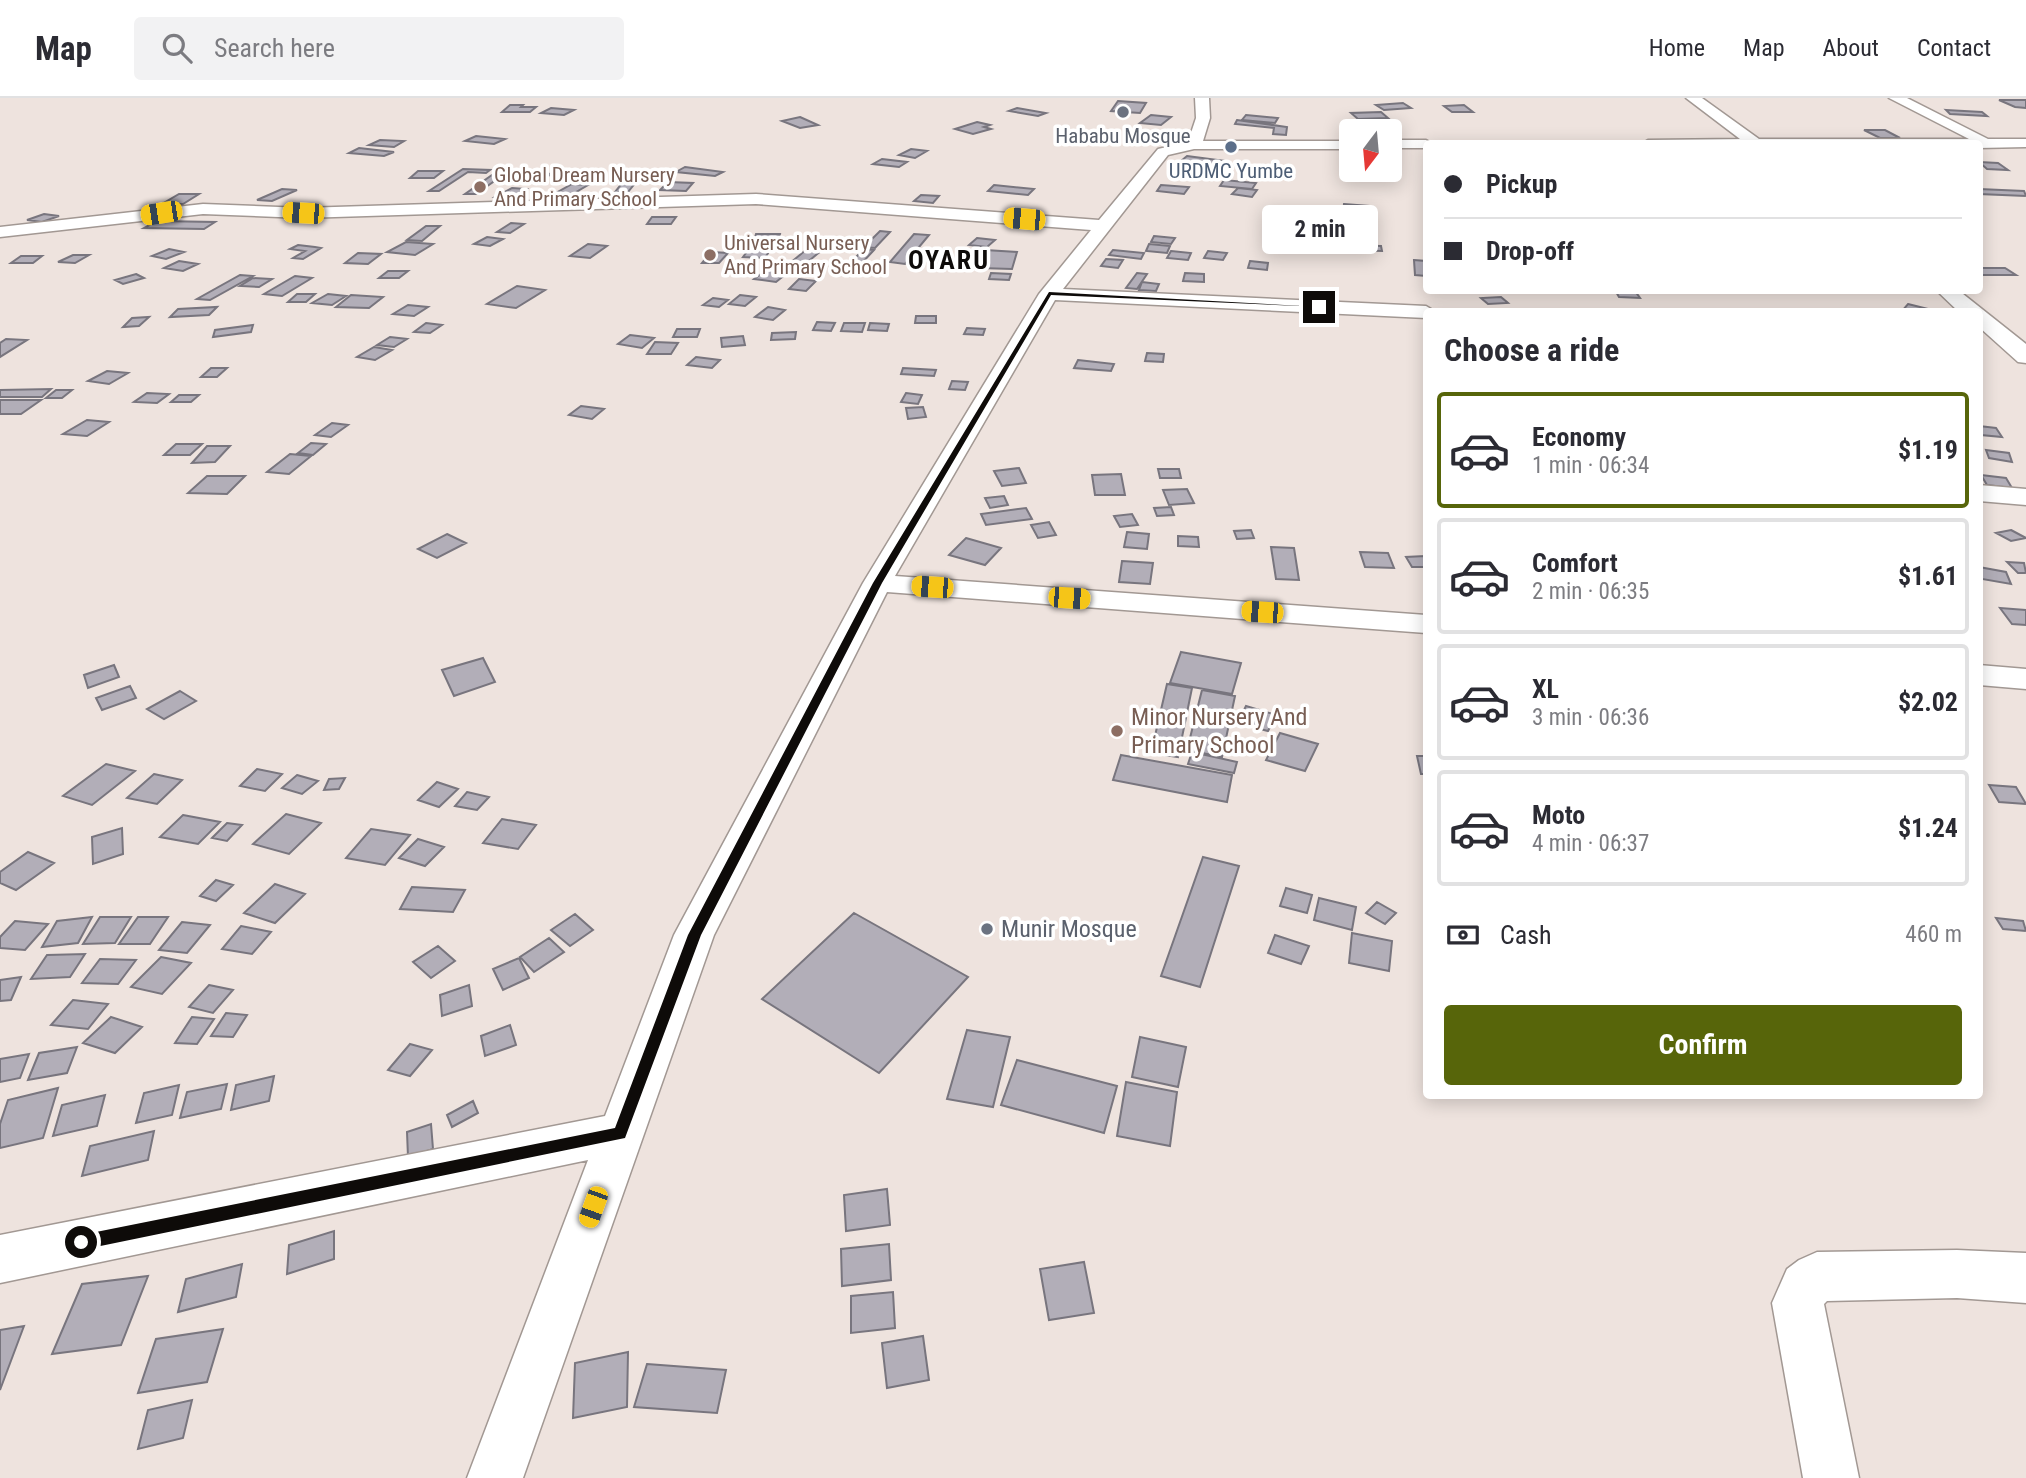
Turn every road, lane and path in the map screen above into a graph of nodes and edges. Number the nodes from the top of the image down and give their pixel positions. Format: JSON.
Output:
{"nodes":[{"id":1,"x":1202,"y":98,"type":"edge"},
{"id":2,"x":1693,"y":98,"type":"edge"},
{"id":3,"x":1896,"y":98,"type":"edge"},
{"id":4,"x":1752,"y":140,"type":"edge"},
{"id":5,"x":1983,"y":140,"type":"edge"},
{"id":6,"x":1983,"y":140,"type":"edge"},
{"id":7,"x":1983,"y":143,"type":"edge"},
{"id":8,"x":1989,"y":143,"type":"junction"},
{"id":9,"x":2026,"y":143,"type":"edge"},
{"id":10,"x":1402,"y":144,"type":"edge"},
{"id":11,"x":1423,"y":144,"type":"edge"},
{"id":12,"x":1194,"y":145,"type":"junction"},
{"id":13,"x":1339,"y":145,"type":"edge"},
{"id":14,"x":2026,"y":158,"type":"edge"},
{"id":15,"x":1103,"y":226,"type":"junction"},
{"id":16,"x":0,"y":232,"type":"edge"},
{"id":17,"x":1049,"y":293,"type":"junction"},
{"id":18,"x":1950,"y":294,"type":"edge"},
{"id":19,"x":1967,"y":308,"type":"edge"},
{"id":20,"x":1423,"y":312,"type":"edge"},
{"id":21,"x":1983,"y":320,"type":"edge"},
{"id":22,"x":1983,"y":343,"type":"edge"},
{"id":23,"x":2022,"y":348,"type":"edge"},
{"id":24,"x":1983,"y":493,"type":"edge"},
{"id":25,"x":2026,"y":497,"type":"edge"},
{"id":26,"x":877,"y":583,"type":"junction"},
{"id":27,"x":1423,"y":624,"type":"edge"},
{"id":28,"x":1983,"y":675,"type":"edge"},
{"id":29,"x":2026,"y":679,"type":"edge"},
{"id":30,"x":620,"y":1133,"type":"junction"},
{"id":31,"x":0,"y":1259,"type":"edge"},
{"id":32,"x":2026,"y":1278,"type":"edge"},
{"id":33,"x":495,"y":1478,"type":"edge"},
{"id":34,"x":1831,"y":1478,"type":"edge"}],
"edges":[{"from":1,"to":12,"type":"street"},
{"from":2,"to":4,"type":"street"},
{"from":3,"to":5,"type":"street"},
{"from":6,"to":8,"type":"street"},
{"from":7,"to":8,"type":"street"},
{"from":8,"to":9,"type":"street"},
{"from":8,"to":14,"type":"street"},
{"from":10,"to":11,"type":"street"},
{"from":12,"to":13,"type":"street"},
{"from":12,"to":15,"type":"street"},
{"from":15,"to":16,"type":"street"},
{"from":15,"to":17,"type":"street"},
{"from":17,"to":20,"type":"street"},
{"from":17,"to":26,"type":"street"},
{"from":18,"to":19,"type":"street"},
{"from":21,"to":23,"type":"street"},
{"from":22,"to":23,"type":"street"},
{"from":24,"to":25,"type":"street"},
{"from":26,"to":27,"type":"street"},
{"from":26,"to":30,"type":"street"},
{"from":28,"to":29,"type":"street"},
{"from":30,"to":31,"type":"street"},
{"from":30,"to":33,"type":"street"},
{"from":32,"to":34,"type":"street"}]}
